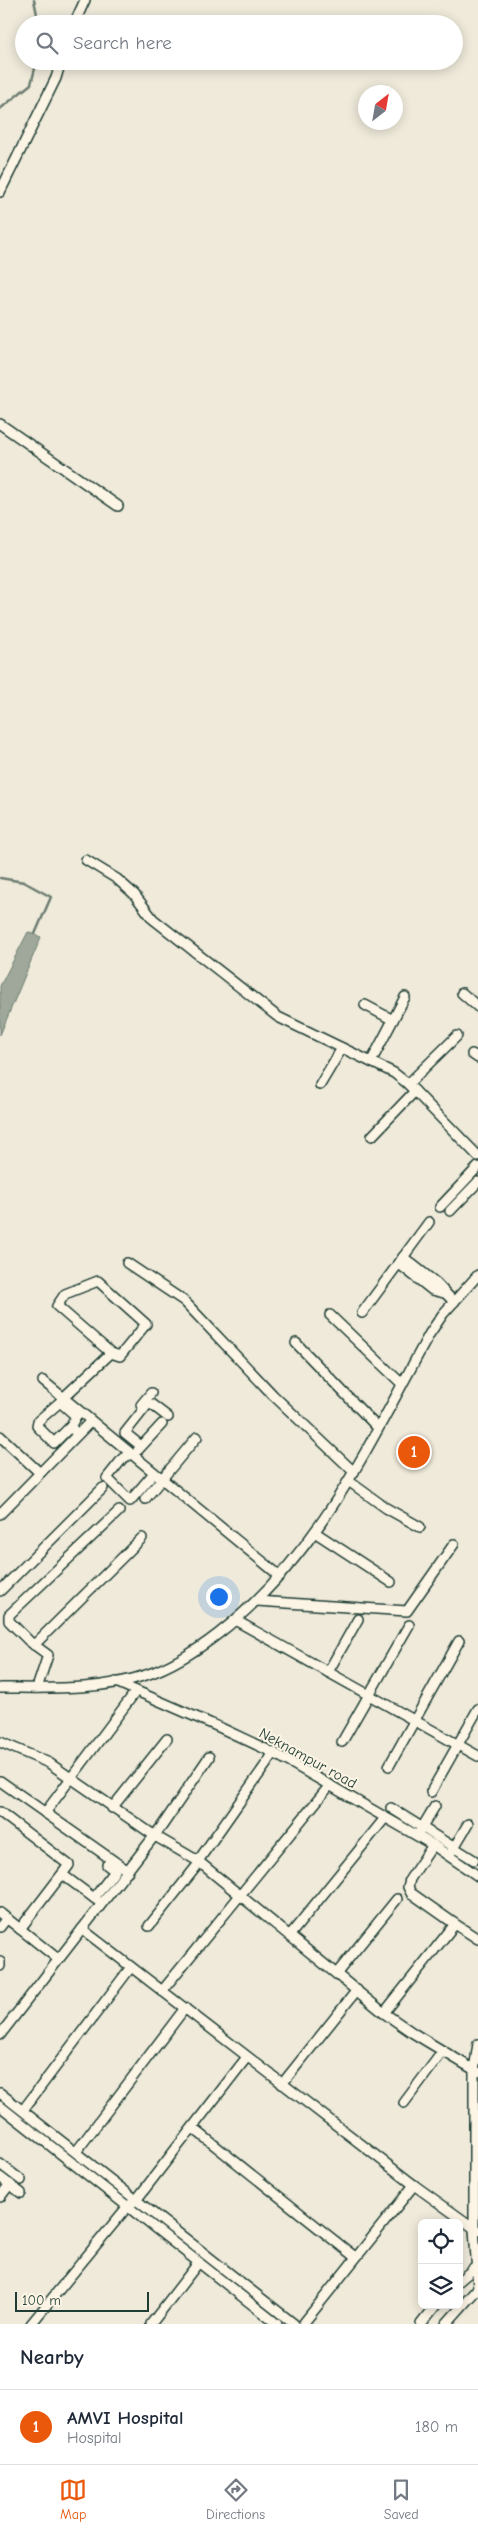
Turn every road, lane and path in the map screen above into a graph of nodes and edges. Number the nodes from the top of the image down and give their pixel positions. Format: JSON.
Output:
{"nodes":[{"id":1,"x":85,"y":0,"type":"edge"},
{"id":2,"x":78,"y":15,"type":"edge"},
{"id":3,"x":58,"y":70,"type":"edge"},
{"id":4,"x":0,"y":192,"type":"edge"},
{"id":5,"x":0,"y":424,"type":"edge"},
{"id":6,"x":118,"y":506,"type":"dead end"},
{"id":7,"x":86,"y":860,"type":"dead end"},
{"id":8,"x":462,"y":993,"type":"dead end"},
{"id":9,"x":405,"y":997,"type":"dead end"},
{"id":10,"x":365,"y":1005,"type":"dead end"},
{"id":11,"x":478,"y":1008,"type":"edge"},
{"id":12,"x":393,"y":1020,"type":"junction"},
{"id":13,"x":457,"y":1036,"type":"dead end"},
{"id":14,"x":342,"y":1048,"type":"junction"},
{"id":15,"x":371,"y":1062,"type":"junction"},
{"id":16,"x":320,"y":1085,"type":"dead end"},
{"id":17,"x":412,"y":1088,"type":"junction"},
{"id":18,"x":372,"y":1136,"type":"dead end"},
{"id":19,"x":478,"y":1156,"type":"edge"},
{"id":20,"x":478,"y":1167,"type":"edge"},
{"id":21,"x":478,"y":1182,"type":"edge"},
{"id":22,"x":440,"y":1207,"type":"dead end"},
{"id":23,"x":450,"y":1211,"type":"dead end"},
{"id":24,"x":428,"y":1222,"type":"dead end"},
{"id":25,"x":400,"y":1260,"type":"junction"},
{"id":26,"x":127,"y":1263,"type":"dead end"},
{"id":27,"x":478,"y":1276,"type":"edge"},
{"id":28,"x":474,"y":1287,"type":"edge"},
{"id":29,"x":454,"y":1302,"type":"junction"},
{"id":30,"x":362,"y":1312,"type":"dead end"},
{"id":31,"x":330,"y":1315,"type":"dead end"},
{"id":32,"x":296,"y":1343,"type":"dead end"},
{"id":33,"x":112,"y":1353,"type":"junction"},
{"id":34,"x":43,"y":1381,"type":"dead end"},
{"id":35,"x":402,"y":1384,"type":"junction"},
{"id":36,"x":152,"y":1393,"type":"dead end"},
{"id":37,"x":63,"y":1398,"type":"junction"},
{"id":38,"x":168,"y":1417,"type":"dead end"},
{"id":39,"x":90,"y":1421,"type":"junction"},
{"id":40,"x":162,"y":1424,"type":"dead end"},
{"id":41,"x":70,"y":1427,"type":"junction"},
{"id":42,"x":378,"y":1428,"type":"junction"},
{"id":43,"x":78,"y":1434,"type":"junction"},
{"id":44,"x":0,"y":1436,"type":"edge"},
{"id":45,"x":197,"y":1437,"type":"dead end"},
{"id":46,"x":111,"y":1438,"type":"junction"},
{"id":47,"x":141,"y":1446,"type":"junction"},
{"id":48,"x":130,"y":1456,"type":"junction"},
{"id":49,"x":354,"y":1472,"type":"junction"},
{"id":50,"x":40,"y":1473,"type":"junction"},
{"id":51,"x":155,"y":1477,"type":"junction"},
{"id":52,"x":350,"y":1482,"type":"junction"},
{"id":53,"x":103,"y":1488,"type":"dead end"},
{"id":54,"x":145,"y":1499,"type":"dead end"},
{"id":55,"x":119,"y":1511,"type":"dead end"},
{"id":56,"x":0,"y":1514,"type":"edge"},
{"id":57,"x":420,"y":1527,"type":"dead end"},
{"id":58,"x":316,"y":1533,"type":"junction"},
{"id":59,"x":142,"y":1538,"type":"dead end"},
{"id":60,"x":454,"y":1544,"type":"dead end"},
{"id":61,"x":280,"y":1576,"type":"junction"},
{"id":62,"x":391,"y":1582,"type":"dead end"},
{"id":63,"x":0,"y":1591,"type":"edge"},
{"id":64,"x":257,"y":1601,"type":"junction"},
{"id":65,"x":358,"y":1619,"type":"dead end"},
{"id":66,"x":235,"y":1620,"type":"junction"},
{"id":67,"x":409,"y":1624,"type":"dead end"},
{"id":68,"x":459,"y":1642,"type":"dead end"},
{"id":69,"x":34,"y":1645,"type":"junction"},
{"id":70,"x":328,"y":1672,"type":"junction"},
{"id":71,"x":116,"y":1682,"type":"junction"},
{"id":72,"x":0,"y":1688,"type":"edge"},
{"id":73,"x":37,"y":1688,"type":"junction"},
{"id":74,"x":136,"y":1691,"type":"junction"},
{"id":75,"x":369,"y":1695,"type":"junction"},
{"id":76,"x":478,"y":1709,"type":"edge"},
{"id":77,"x":415,"y":1721,"type":"junction"},
{"id":78,"x":167,"y":1739,"type":"dead end"},
{"id":79,"x":0,"y":1742,"type":"edge"},
{"id":80,"x":342,"y":1742,"type":"dead end"},
{"id":81,"x":457,"y":1744,"type":"junction"},
{"id":82,"x":274,"y":1753,"type":"junction"},
{"id":83,"x":478,"y":1756,"type":"edge"},
{"id":84,"x":209,"y":1757,"type":"dead end"},
{"id":85,"x":389,"y":1766,"type":"dead end"},
{"id":86,"x":71,"y":1778,"type":"junction"},
{"id":87,"x":0,"y":1781,"type":"edge"},
{"id":88,"x":330,"y":1786,"type":"junction"},
{"id":89,"x":431,"y":1792,"type":"dead end"},
{"id":90,"x":435,"y":1806,"type":"dead end"},
{"id":91,"x":112,"y":1808,"type":"junction"},
{"id":92,"x":391,"y":1808,"type":"dead end"},
{"id":93,"x":0,"y":1812,"type":"edge"},
{"id":94,"x":45,"y":1813,"type":"junction"},
{"id":95,"x":385,"y":1818,"type":"junction"},
{"id":96,"x":468,"y":1824,"type":"dead end"},
{"id":97,"x":420,"y":1832,"type":"junction"},
{"id":98,"x":155,"y":1836,"type":"junction"},
{"id":99,"x":433,"y":1845,"type":"junction"},
{"id":100,"x":454,"y":1847,"type":"junction"},
{"id":101,"x":449,"y":1856,"type":"junction"},
{"id":102,"x":111,"y":1860,"type":"junction"},
{"id":103,"x":474,"y":1860,"type":"dead end"},
{"id":104,"x":199,"y":1862,"type":"junction"},
{"id":105,"x":128,"y":1871,"type":"junction"},
{"id":106,"x":63,"y":1875,"type":"junction"},
{"id":107,"x":478,"y":1876,"type":"edge"},
{"id":108,"x":242,"y":1895,"type":"junction"},
{"id":109,"x":94,"y":1898,"type":"junction"},
{"id":110,"x":398,"y":1899,"type":"dead end"},
{"id":111,"x":102,"y":1904,"type":"junction"},
{"id":112,"x":3,"y":1916,"type":"edge"},
{"id":113,"x":455,"y":1924,"type":"junction"},
{"id":114,"x":149,"y":1926,"type":"dead end"},
{"id":115,"x":0,"y":1927,"type":"edge"},
{"id":116,"x":20,"y":1929,"type":"junction"},
{"id":117,"x":82,"y":1929,"type":"junction"},
{"id":118,"x":290,"y":1935,"type":"junction"},
{"id":119,"x":478,"y":1939,"type":"edge"},
{"id":120,"x":58,"y":1959,"type":"junction"},
{"id":121,"x":131,"y":1967,"type":"junction"},
{"id":122,"x":337,"y":1972,"type":"junction"},
{"id":123,"x":162,"y":1990,"type":"junction"},
{"id":124,"x":357,"y":1990,"type":"junction"},
{"id":125,"x":185,"y":2008,"type":"junction"},
{"id":126,"x":384,"y":2013,"type":"junction"},
{"id":127,"x":0,"y":2035,"type":"edge"},
{"id":128,"x":478,"y":2044,"type":"edge"},
{"id":129,"x":443,"y":2051,"type":"junction"},
{"id":130,"x":247,"y":2057,"type":"junction"},
{"id":131,"x":476,"y":2071,"type":"edge"},
{"id":132,"x":282,"y":2084,"type":"junction"},
{"id":133,"x":0,"y":2092,"type":"edge"},
{"id":134,"x":404,"y":2103,"type":"dead end"},
{"id":135,"x":0,"y":2106,"type":"edge"},
{"id":136,"x":23,"y":2110,"type":"junction"},
{"id":137,"x":193,"y":2128,"type":"junction"},
{"id":138,"x":76,"y":2152,"type":"junction"},
{"id":139,"x":0,"y":2164,"type":"edge"},
{"id":140,"x":0,"y":2177,"type":"edge"},
{"id":141,"x":21,"y":2180,"type":"dead end"},
{"id":142,"x":10,"y":2184,"type":"junction"},
{"id":143,"x":414,"y":2185,"type":"junction"},
{"id":144,"x":21,"y":2193,"type":"dead end"},
{"id":145,"x":0,"y":2197,"type":"edge"},
{"id":146,"x":137,"y":2199,"type":"junction"},
{"id":147,"x":128,"y":2206,"type":"junction"},
{"id":148,"x":476,"y":2230,"type":"edge"},
{"id":149,"x":355,"y":2257,"type":"junction"},
{"id":150,"x":198,"y":2262,"type":"junction"},
{"id":151,"x":477,"y":2265,"type":"edge"},
{"id":152,"x":463,"y":2277,"type":"edge"},
{"id":153,"x":478,"y":2288,"type":"edge"},
{"id":154,"x":433,"y":2309,"type":"edge"},
{"id":155,"x":31,"y":2324,"type":"edge"},
{"id":156,"x":151,"y":2324,"type":"edge"},
{"id":157,"x":277,"y":2324,"type":"edge"},
{"id":158,"x":294,"y":2324,"type":"edge"},
{"id":159,"x":303,"y":2324,"type":"edge"},
{"id":160,"x":421,"y":2324,"type":"edge"},
{"id":161,"x":446,"y":2324,"type":"edge"}],
"edges":[{"from":1,"to":2,"type":"street"},
{"from":3,"to":4,"type":"street"},
{"from":5,"to":6,"type":"street"},
{"from":7,"to":14,"type":"street"},
{"from":8,"to":11,"type":"street"},
{"from":9,"to":12,"type":"street"},
{"from":10,"to":12,"type":"street"},
{"from":12,"to":15,"type":"street"},
{"from":13,"to":17,"type":"street"},
{"from":14,"to":15,"type":"street"},
{"from":14,"to":16,"type":"street"},
{"from":15,"to":17,"type":"street"},
{"from":17,"to":18,"type":"street"},
{"from":17,"to":19,"type":"street"},
{"from":20,"to":22,"type":"street"},
{"from":21,"to":23,"type":"street"},
{"from":24,"to":25,"type":"street"},
{"from":25,"to":29,"type":"street"},
{"from":25,"to":30,"type":"street"},
{"from":26,"to":49,"type":"street"},
{"from":27,"to":28,"type":"street"},
{"from":28,"to":29,"type":"street"},
{"from":29,"to":35,"type":"street"},
{"from":31,"to":35,"type":"street"},
{"from":32,"to":42,"type":"street"},
{"from":33,"to":33,"type":"street"},
{"from":33,"to":37,"type":"street"},
{"from":34,"to":37,"type":"street"},
{"from":35,"to":42,"type":"street"},
{"from":36,"to":46,"type":"street"},
{"from":37,"to":39,"type":"street"},
{"from":38,"to":47,"type":"street"},
{"from":39,"to":43,"type":"street"},
{"from":39,"to":46,"type":"street"},
{"from":40,"to":47,"type":"street"},
{"from":41,"to":41,"type":"street"},
{"from":41,"to":43,"type":"street"},
{"from":42,"to":49,"type":"street"},
{"from":43,"to":50,"type":"street"},
{"from":44,"to":50,"type":"street"},
{"from":45,"to":51,"type":"street"},
{"from":46,"to":48,"type":"street"},
{"from":47,"to":48,"type":"street"},
{"from":48,"to":51,"type":"street"},
{"from":48,"to":51,"type":"street"},
{"from":49,"to":52,"type":"street"},
{"from":50,"to":56,"type":"street"},
{"from":51,"to":54,"type":"street"},
{"from":51,"to":61,"type":"street"},
{"from":52,"to":57,"type":"street"},
{"from":52,"to":58,"type":"street"},
{"from":53,"to":63,"type":"street"},
{"from":55,"to":69,"type":"street"},
{"from":58,"to":61,"type":"street"},
{"from":58,"to":62,"type":"street"},
{"from":59,"to":69,"type":"street"},
{"from":60,"to":64,"type":"street"},
{"from":61,"to":64,"type":"street"},
{"from":64,"to":66,"type":"street"},
{"from":65,"to":70,"type":"street"},
{"from":66,"to":70,"type":"street"},
{"from":66,"to":71,"type":"street"},
{"from":67,"to":75,"type":"street"},
{"from":68,"to":77,"type":"street"},
{"from":69,"to":73,"type":"street"},
{"from":70,"to":75,"type":"street"},
{"from":71,"to":73,"type":"street"},
{"from":71,"to":74,"type":"street","name":"Neknampur road"},
{"from":72,"to":73,"type":"street"},
{"from":74,"to":82,"type":"street","name":"Neknampur road"},
{"from":74,"to":86,"type":"street"},
{"from":75,"to":77,"type":"street"},
{"from":75,"to":80,"type":"street"},
{"from":76,"to":81,"type":"street"},
{"from":77,"to":81,"type":"street"},
{"from":77,"to":85,"type":"street"},
{"from":78,"to":91,"type":"street"},
{"from":79,"to":86,"type":"street"},
{"from":81,"to":83,"type":"street"},
{"from":81,"to":89,"type":"street"},
{"from":82,"to":88,"type":"street","name":"Neknampur road"},
{"from":82,"to":104,"type":"street"},
{"from":84,"to":98,"type":"street"},
{"from":86,"to":91,"type":"street"},
{"from":86,"to":94,"type":"street"},
{"from":87,"to":94,"type":"street"},
{"from":88,"to":95,"type":"street","name":"Neknampur road"},
{"from":88,"to":108,"type":"street"},
{"from":90,"to":97,"type":"street"},
{"from":91,"to":98,"type":"street"},
{"from":92,"to":97,"type":"street"},
{"from":93,"to":106,"type":"street"},
{"from":94,"to":102,"type":"street"},
{"from":95,"to":97,"type":"street","name":"Neknampur road"},
{"from":95,"to":118,"type":"street"},
{"from":96,"to":100,"type":"street"},
{"from":97,"to":99,"type":"street","name":"Neknampur road"},
{"from":97,"to":100,"type":"street"},
{"from":98,"to":104,"type":"street"},
{"from":98,"to":105,"type":"street"},
{"from":99,"to":101,"type":"street","name":"Neknampur road"},
{"from":99,"to":113,"type":"street"},
{"from":100,"to":101,"type":"street"},
{"from":100,"to":103,"type":"street"},
{"from":101,"to":107,"type":"street","name":"Neknampur road"},
{"from":102,"to":105,"type":"street"},
{"from":102,"to":109,"type":"street"},
{"from":104,"to":108,"type":"street"},
{"from":104,"to":114,"type":"street"},
{"from":105,"to":111,"type":"street"},
{"from":106,"to":109,"type":"street"},
{"from":106,"to":116,"type":"street"},
{"from":108,"to":118,"type":"street"},
{"from":108,"to":123,"type":"street"},
{"from":109,"to":111,"type":"street"},
{"from":110,"to":122,"type":"street"},
{"from":111,"to":117,"type":"street"},
{"from":112,"to":115,"type":"street"},
{"from":112,"to":116,"type":"street"},
{"from":113,"to":119,"type":"street"},
{"from":113,"to":126,"type":"street"},
{"from":116,"to":120,"type":"street"},
{"from":117,"to":120,"type":"street"},
{"from":117,"to":121,"type":"street"},
{"from":118,"to":122,"type":"street"},
{"from":120,"to":127,"type":"street"},
{"from":121,"to":123,"type":"street"},
{"from":121,"to":136,"type":"street"},
{"from":122,"to":124,"type":"street"},
{"from":123,"to":125,"type":"street"},
{"from":124,"to":126,"type":"street"},
{"from":124,"to":132,"type":"street"},
{"from":125,"to":130,"type":"street"},
{"from":125,"to":138,"type":"street"},
{"from":126,"to":129,"type":"street"},
{"from":128,"to":131,"type":"street"},
{"from":129,"to":131,"type":"street"},
{"from":129,"to":134,"type":"street"},
{"from":130,"to":132,"type":"street"},
{"from":130,"to":137,"type":"street"},
{"from":131,"to":148,"type":"street"},
{"from":132,"to":143,"type":"street"},
{"from":133,"to":136,"type":"street"},
{"from":135,"to":147,"type":"street"},
{"from":136,"to":138,"type":"street"},
{"from":137,"to":146,"type":"street"},
{"from":137,"to":149,"type":"street"},
{"from":138,"to":146,"type":"street"},
{"from":139,"to":141,"type":"street"},
{"from":140,"to":142,"type":"street"},
{"from":142,"to":144,"type":"street"},
{"from":142,"to":145,"type":"street"},
{"from":143,"to":148,"type":"street"},
{"from":143,"to":149,"type":"street"},
{"from":146,"to":147,"type":"street"},
{"from":146,"to":158,"type":"street"},
{"from":147,"to":150,"type":"street"},
{"from":147,"to":155,"type":"street"},
{"from":148,"to":151,"type":"street"},
{"from":149,"to":159,"type":"street"},
{"from":150,"to":156,"type":"street"},
{"from":150,"to":157,"type":"street"},
{"from":151,"to":152,"type":"street"},
{"from":151,"to":153,"type":"street"},
{"from":153,"to":161,"type":"street"},
{"from":154,"to":160,"type":"street"}]}
